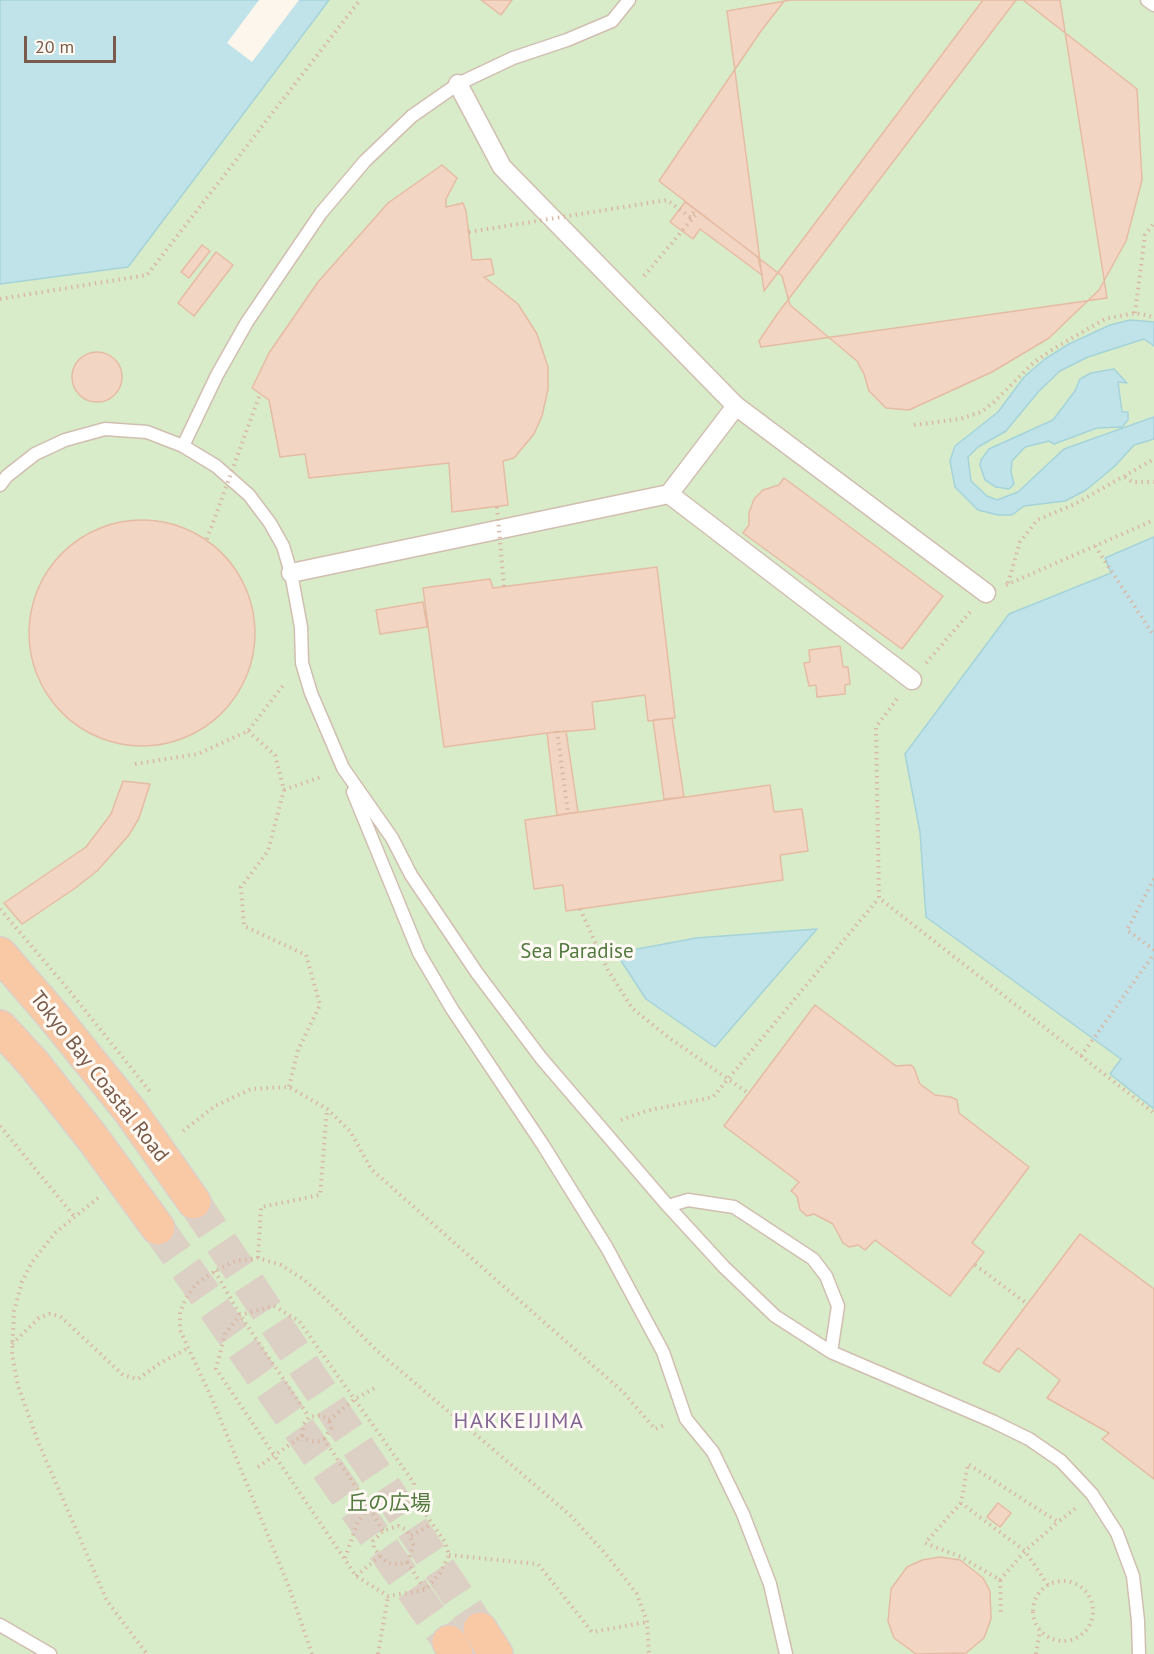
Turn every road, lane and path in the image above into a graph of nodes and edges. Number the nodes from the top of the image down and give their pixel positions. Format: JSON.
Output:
{"nodes":[{"id":1,"x":360,"y":0,"type":"edge"},
{"id":2,"x":629,"y":0,"type":"edge"},
{"id":3,"x":1147,"y":0,"type":"edge"},
{"id":4,"x":1154,"y":5,"type":"edge"},
{"id":5,"x":458,"y":84,"type":"junction"},
{"id":6,"x":1154,"y":223,"type":"edge"},
{"id":7,"x":469,"y":232,"type":"dead end"},
{"id":8,"x":627,"y":295,"type":"junction"},
{"id":9,"x":0,"y":299,"type":"edge"},
{"id":10,"x":1135,"y":314,"type":"junction"},
{"id":11,"x":1154,"y":317,"type":"edge"},
{"id":12,"x":260,"y":394,"type":"dead end"},
{"id":13,"x":736,"y":406,"type":"junction"},
{"id":14,"x":914,"y":425,"type":"dead end"},
{"id":15,"x":183,"y":446,"type":"junction"},
{"id":16,"x":1154,"y":459,"type":"edge"},
{"id":17,"x":1125,"y":477,"type":"junction"},
{"id":18,"x":1154,"y":482,"type":"edge"},
{"id":19,"x":0,"y":485,"type":"edge"},
{"id":20,"x":669,"y":494,"type":"junction"},
{"id":21,"x":497,"y":507,"type":"dead end"},
{"id":22,"x":1154,"y":520,"type":"edge"},
{"id":23,"x":207,"y":539,"type":"dead end"},
{"id":24,"x":1095,"y":546,"type":"junction"},
{"id":25,"x":291,"y":573,"type":"junction"},
{"id":26,"x":1008,"y":584,"type":"junction"},
{"id":27,"x":504,"y":587,"type":"dead end"},
{"id":28,"x":986,"y":593,"type":"junction"},
{"id":29,"x":1154,"y":636,"type":"edge"},
{"id":30,"x":302,"y":663,"type":"junction"},
{"id":31,"x":912,"y":680,"type":"junction"},
{"id":32,"x":248,"y":731,"type":"junction"},
{"id":33,"x":557,"y":731,"type":"dead end"},
{"id":34,"x":135,"y":764,"type":"dead end"},
{"id":35,"x":343,"y":768,"type":"junction"},
{"id":36,"x":284,"y":790,"type":"junction"},
{"id":37,"x":568,"y":813,"type":"dead end"},
{"id":38,"x":1154,"y":879,"type":"edge"},
{"id":39,"x":879,"y":898,"type":"junction"},
{"id":40,"x":0,"y":909,"type":"edge"},
{"id":41,"x":580,"y":909,"type":"dead end"},
{"id":42,"x":1154,"y":952,"type":"edge"},
{"id":43,"x":0,"y":954,"type":"edge"},
{"id":44,"x":0,"y":1027,"type":"edge"},
{"id":45,"x":1081,"y":1056,"type":"junction"},
{"id":46,"x":289,"y":1087,"type":"junction"},
{"id":47,"x":748,"y":1093,"type":"dead end"},
{"id":48,"x":147,"y":1102,"type":"junction"},
{"id":49,"x":327,"y":1109,"type":"junction"},
{"id":50,"x":1154,"y":1113,"type":"edge"},
{"id":51,"x":176,"y":1124,"type":"dead end"},
{"id":52,"x":0,"y":1126,"type":"edge"},
{"id":53,"x":601,"y":1129,"type":"junction"},
{"id":54,"x":101,"y":1196,"type":"dead end"},
{"id":55,"x":194,"y":1202,"type":"tunnel mouth"},
{"id":56,"x":668,"y":1206,"type":"junction"},
{"id":57,"x":74,"y":1216,"type":"junction"},
{"id":58,"x":158,"y":1228,"type":"tunnel mouth"},
{"id":59,"x":258,"y":1258,"type":"junction"},
{"id":60,"x":975,"y":1265,"type":"dead end"},
{"id":61,"x":214,"y":1271,"type":"junction"},
{"id":62,"x":1026,"y":1304,"type":"dead end"},
{"id":63,"x":240,"y":1316,"type":"junction"},
{"id":64,"x":12,"y":1345,"type":"junction"},
{"id":65,"x":188,"y":1348,"type":"junction"},
{"id":66,"x":831,"y":1352,"type":"junction"},
{"id":67,"x":378,"y":1386,"type":"dead end"},
{"id":68,"x":355,"y":1399,"type":"junction"},
{"id":69,"x":309,"y":1417,"type":"junction"},
{"id":70,"x":686,"y":1419,"type":"junction"},
{"id":71,"x":329,"y":1420,"type":"junction"},
{"id":72,"x":302,"y":1436,"type":"junction"},
{"id":73,"x":324,"y":1439,"type":"junction"},
{"id":74,"x":274,"y":1455,"type":"junction"},
{"id":75,"x":258,"y":1467,"type":"dead end"},
{"id":76,"x":1092,"y":1494,"type":"junction"},
{"id":77,"x":413,"y":1496,"type":"junction"},
{"id":78,"x":960,"y":1503,"type":"junction"},
{"id":79,"x":370,"y":1508,"type":"junction"},
{"id":80,"x":1058,"y":1522,"type":"junction"},
{"id":81,"x":432,"y":1524,"type":"junction"},
{"id":82,"x":383,"y":1531,"type":"junction"},
{"id":83,"x":410,"y":1536,"type":"junction"},
{"id":84,"x":1025,"y":1551,"type":"junction"},
{"id":85,"x":449,"y":1555,"type":"junction"},
{"id":86,"x":380,"y":1556,"type":"junction"},
{"id":87,"x":345,"y":1558,"type":"junction"},
{"id":88,"x":407,"y":1562,"type":"junction"},
{"id":89,"x":356,"y":1576,"type":"junction"},
{"id":90,"x":1000,"y":1580,"type":"junction"},
{"id":91,"x":1048,"y":1585,"type":"junction"},
{"id":92,"x":425,"y":1590,"type":"junction"},
{"id":93,"x":388,"y":1596,"type":"junction"},
{"id":94,"x":1001,"y":1616,"type":"dead end"},
{"id":95,"x":646,"y":1622,"type":"junction"},
{"id":96,"x":0,"y":1624,"type":"edge"},
{"id":97,"x":1040,"y":1630,"type":"junction"},
{"id":98,"x":50,"y":1654,"type":"edge"},
{"id":99,"x":147,"y":1654,"type":"edge"},
{"id":100,"x":312,"y":1654,"type":"edge"},
{"id":101,"x":378,"y":1654,"type":"edge"},
{"id":102,"x":649,"y":1654,"type":"edge"},
{"id":103,"x":786,"y":1654,"type":"edge"},
{"id":104,"x":1036,"y":1654,"type":"edge"},
{"id":105,"x":1138,"y":1654,"type":"edge"}],
"edges":[{"from":1,"to":9,"type":"path"},
{"from":2,"to":5,"type":"lane"},
{"from":3,"to":4,"type":"lane"},
{"from":5,"to":8,"type":"street"},
{"from":5,"to":15,"type":"lane"},
{"from":6,"to":10,"type":"path"},
{"from":7,"to":8,"type":"path","bridge":true},
{"from":8,"to":13,"type":"street"},
{"from":10,"to":11,"type":"path"},
{"from":10,"to":14,"type":"path"},
{"from":12,"to":23,"type":"path","bridge":true},
{"from":13,"to":20,"type":"street"},
{"from":13,"to":28,"type":"street"},
{"from":15,"to":19,"type":"lane"},
{"from":15,"to":25,"type":"lane"},
{"from":16,"to":17,"type":"path"},
{"from":17,"to":18,"type":"path"},
{"from":17,"to":26,"type":"path"},
{"from":20,"to":25,"type":"street"},
{"from":20,"to":31,"type":"street"},
{"from":21,"to":27,"type":"path","bridge":true},
{"from":22,"to":24,"type":"path"},
{"from":24,"to":26,"type":"path"},
{"from":24,"to":29,"type":"path"},
{"from":25,"to":30,"type":"lane"},
{"from":26,"to":28,"type":"path"},
{"from":28,"to":31,"type":"path"},
{"from":30,"to":32,"type":"path"},
{"from":30,"to":35,"type":"lane"},
{"from":31,"to":39,"type":"path"},
{"from":32,"to":34,"type":"path"},
{"from":32,"to":36,"type":"path"},
{"from":33,"to":37,"type":"path"},
{"from":35,"to":36,"type":"path"},
{"from":35,"to":53,"type":"lane"},
{"from":35,"to":70,"type":"lane"},
{"from":36,"to":46,"type":"path"},
{"from":38,"to":42,"type":"path"},
{"from":39,"to":45,"type":"path"},
{"from":39,"to":53,"type":"path"},
{"from":40,"to":48,"type":"path","bridge":true},
{"from":41,"to":47,"type":"path","bridge":true},
{"from":42,"to":45,"type":"path"},
{"from":43,"to":48,"type":"highway","name":"Tokyo Bay Coastal Road"},
{"from":44,"to":58,"type":"highway","name":"Tokyo Bay Coastal Road"},
{"from":45,"to":50,"type":"path"},
{"from":46,"to":49,"type":"path"},
{"from":46,"to":51,"type":"path"},
{"from":48,"to":55,"type":"highway","name":"Tokyo Bay Coastal Road"},
{"from":49,"to":59,"type":"path"},
{"from":49,"to":70,"type":"path"},
{"from":52,"to":57,"type":"path"},
{"from":53,"to":56,"type":"lane"},
{"from":54,"to":57,"type":"path"},
{"from":56,"to":66,"type":"lane"},
{"from":56,"to":66,"type":"lane"},
{"from":57,"to":64,"type":"path"},
{"from":59,"to":61,"type":"path"},
{"from":59,"to":95,"type":"path"},
{"from":60,"to":62,"type":"path"},
{"from":61,"to":63,"type":"path"},
{"from":61,"to":65,"type":"path"},
{"from":63,"to":68,"type":"path"},
{"from":63,"to":69,"type":"path"},
{"from":63,"to":74,"type":"path"},
{"from":64,"to":65,"type":"path"},
{"from":64,"to":99,"type":"path"},
{"from":65,"to":100,"type":"path"},
{"from":66,"to":76,"type":"lane"},
{"from":67,"to":68,"type":"path"},
{"from":68,"to":71,"type":"path"},
{"from":68,"to":77,"type":"path"},
{"from":69,"to":71,"type":"path"},
{"from":69,"to":72,"type":"path"},
{"from":70,"to":103,"type":"lane"},
{"from":71,"to":73,"type":"path"},
{"from":72,"to":73,"type":"path"},
{"from":72,"to":74,"type":"path"},
{"from":73,"to":79,"type":"path"},
{"from":74,"to":75,"type":"path"},
{"from":74,"to":87,"type":"path"},
{"from":76,"to":80,"type":"path"},
{"from":76,"to":105,"type":"lane"},
{"from":77,"to":79,"type":"path"},
{"from":77,"to":81,"type":"path"},
{"from":78,"to":80,"type":"path"},
{"from":78,"to":84,"type":"path"},
{"from":78,"to":90,"type":"path"},
{"from":79,"to":82,"type":"path"},
{"from":79,"to":87,"type":"path"},
{"from":80,"to":84,"type":"path"},
{"from":81,"to":83,"type":"path"},
{"from":81,"to":85,"type":"path"},
{"from":82,"to":83,"type":"path"},
{"from":82,"to":86,"type":"path"},
{"from":83,"to":88,"type":"path"},
{"from":84,"to":90,"type":"path"},
{"from":84,"to":91,"type":"path"},
{"from":85,"to":92,"type":"path"},
{"from":85,"to":95,"type":"path"},
{"from":86,"to":88,"type":"path"},
{"from":86,"to":89,"type":"path"},
{"from":87,"to":89,"type":"path"},
{"from":88,"to":92,"type":"path"},
{"from":89,"to":93,"type":"path"},
{"from":90,"to":94,"type":"path"},
{"from":91,"to":97,"type":"path"},
{"from":91,"to":97,"type":"path"},
{"from":92,"to":93,"type":"path"},
{"from":93,"to":101,"type":"path"},
{"from":95,"to":102,"type":"path"},
{"from":96,"to":98,"type":"lane"},
{"from":97,"to":104,"type":"path"}]}
